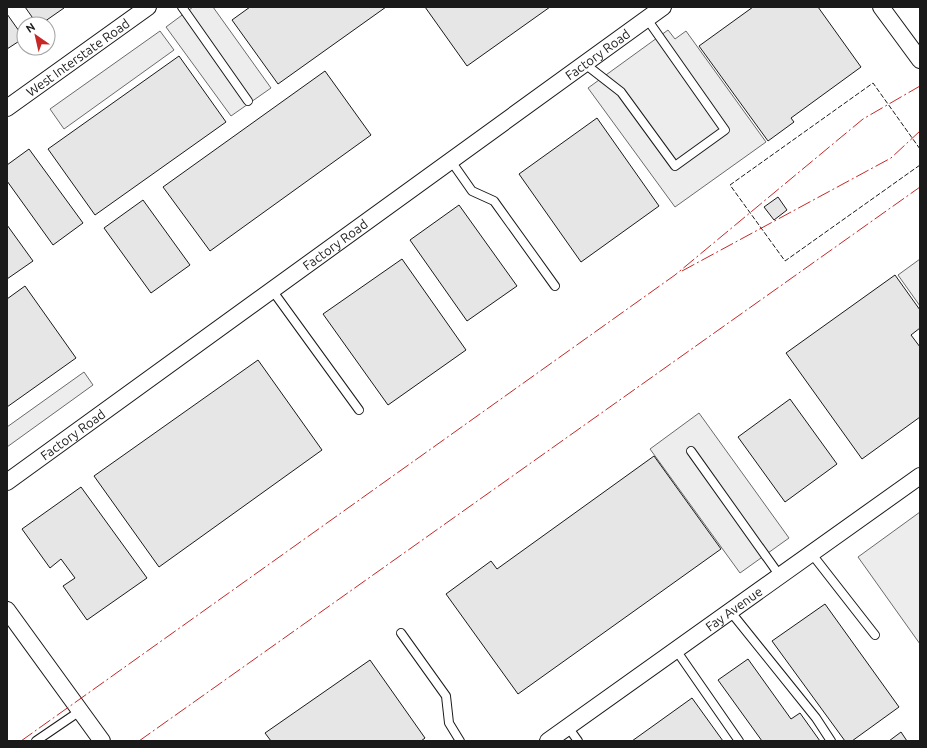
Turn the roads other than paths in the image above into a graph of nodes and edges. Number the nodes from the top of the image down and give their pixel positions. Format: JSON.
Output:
{"nodes":[{"id":1,"x":148,"y":7,"type":"edge"},
{"id":2,"x":182,"y":7,"type":"edge"},
{"id":3,"x":664,"y":7,"type":"edge"},
{"id":4,"x":882,"y":7,"type":"edge"},
{"id":5,"x":647,"y":19,"type":"junction"},
{"id":6,"x":920,"y":60,"type":"edge"},
{"id":7,"x":585,"y":64,"type":"junction"},
{"id":8,"x":248,"y":101,"type":"dead end"},
{"id":9,"x":7,"y":108,"type":"edge"},
{"id":10,"x":451,"y":161,"type":"junction"},
{"id":11,"x":555,"y":286,"type":"dead end"},
{"id":12,"x":272,"y":290,"type":"junction"},
{"id":13,"x":359,"y":410,"type":"dead end"},
{"id":14,"x":691,"y":451,"type":"dead end"},
{"id":15,"x":920,"y":476,"type":"edge"},
{"id":16,"x":7,"y":482,"type":"edge"},
{"id":17,"x":811,"y":554,"type":"junction"},
{"id":18,"x":780,"y":576,"type":"junction"},
{"id":19,"x":7,"y":610,"type":"edge"},
{"id":20,"x":730,"y":611,"type":"junction"},
{"id":21,"x":401,"y":633,"type":"dead end"},
{"id":22,"x":875,"y":635,"type":"dead end"},
{"id":23,"x":676,"y":650,"type":"junction"},
{"id":24,"x":80,"y":711,"type":"junction"},
{"id":25,"x":568,"y":727,"type":"junction"},
{"id":26,"x":36,"y":741,"type":"edge"},
{"id":27,"x":102,"y":741,"type":"edge"},
{"id":28,"x":460,"y":741,"type":"edge"},
{"id":29,"x":548,"y":741,"type":"edge"},
{"id":30,"x":578,"y":741,"type":"edge"},
{"id":31,"x":739,"y":741,"type":"edge"},
{"id":32,"x":831,"y":741,"type":"edge"}],
"edges":[{"from":1,"to":9,"type":"street","name":"West Interstate Road"},
{"from":2,"to":8,"type":"lane"},
{"from":3,"to":5,"type":"street","name":"Factory Road"},
{"from":4,"to":6,"type":"street"},
{"from":5,"to":7,"type":"street","name":"Factory Road"},
{"from":5,"to":7,"type":"lane"},
{"from":7,"to":10,"type":"street","name":"Factory Road"},
{"from":10,"to":11,"type":"lane"},
{"from":10,"to":12,"type":"street","name":"Factory Road"},
{"from":12,"to":13,"type":"lane"},
{"from":12,"to":16,"type":"street","name":"Factory Road"},
{"from":14,"to":18,"type":"lane"},
{"from":15,"to":17,"type":"street","name":"Fay Avenue"},
{"from":17,"to":18,"type":"street","name":"Fay Avenue"},
{"from":17,"to":22,"type":"lane"},
{"from":18,"to":20,"type":"street","name":"Fay Avenue"},
{"from":19,"to":24,"type":"street"},
{"from":20,"to":23,"type":"street","name":"Fay Avenue"},
{"from":20,"to":32,"type":"lane"},
{"from":21,"to":28,"type":"lane"},
{"from":23,"to":25,"type":"street","name":"Fay Avenue"},
{"from":23,"to":31,"type":"lane"},
{"from":24,"to":26,"type":"lane"},
{"from":24,"to":27,"type":"street"},
{"from":25,"to":29,"type":"street","name":"Fay Avenue"},
{"from":25,"to":30,"type":"lane"}]}
